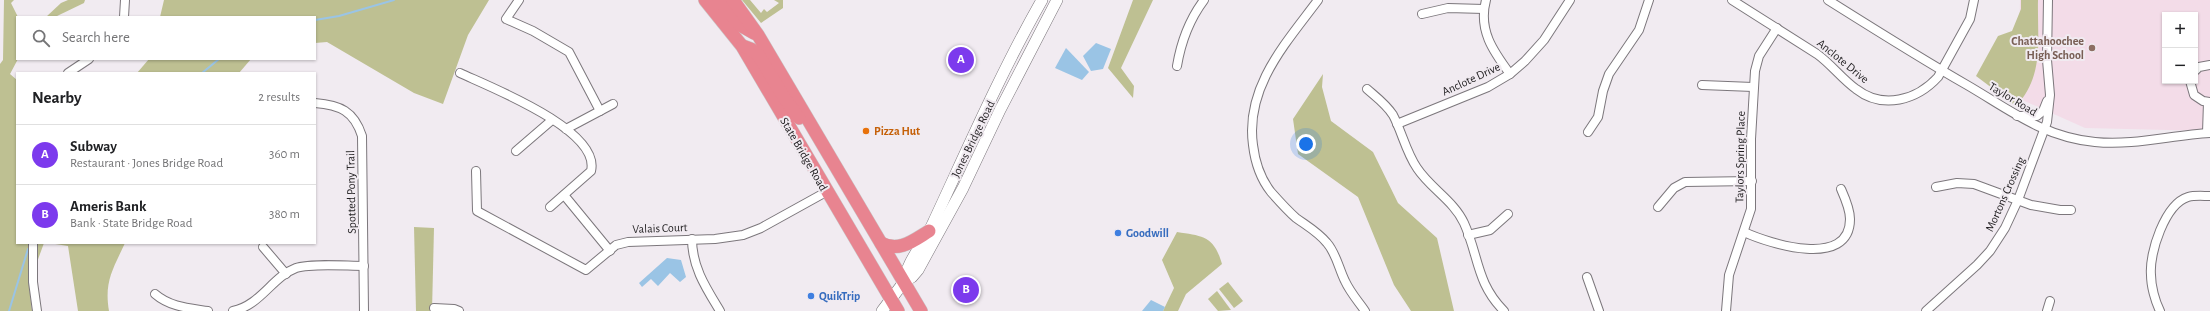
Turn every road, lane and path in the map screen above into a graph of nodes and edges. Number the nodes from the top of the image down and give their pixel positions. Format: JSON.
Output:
{"nodes":[{"id":1,"x":125,"y":0,"type":"edge"},
{"id":2,"x":519,"y":0,"type":"edge"},
{"id":3,"x":706,"y":0,"type":"edge"},
{"id":4,"x":719,"y":0,"type":"edge"},
{"id":5,"x":733,"y":0,"type":"edge"},
{"id":6,"x":1042,"y":0,"type":"edge"},
{"id":7,"x":1057,"y":0,"type":"edge"},
{"id":8,"x":1204,"y":0,"type":"edge"},
{"id":9,"x":1318,"y":0,"type":"edge"},
{"id":10,"x":1486,"y":0,"type":"edge"},
{"id":11,"x":1570,"y":0,"type":"edge"},
{"id":12,"x":1649,"y":0,"type":"edge"},
{"id":13,"x":1732,"y":0,"type":"edge"},
{"id":14,"x":1828,"y":0,"type":"edge"},
{"id":15,"x":1974,"y":0,"type":"edge"},
{"id":16,"x":2048,"y":0,"type":"edge"},
{"id":17,"x":1484,"y":9,"type":"junction"},
{"id":18,"x":1422,"y":14,"type":"dead end"},
{"id":19,"x":124,"y":16,"type":"edge"},
{"id":20,"x":1028,"y":25,"type":"junction"},
{"id":21,"x":1776,"y":28,"type":"junction"},
{"id":22,"x":758,"y":35,"type":"junction"},
{"id":23,"x":742,"y":46,"type":"junction"},
{"id":24,"x":88,"y":60,"type":"edge"},
{"id":25,"x":2210,"y":65,"type":"edge"},
{"id":26,"x":1177,"y":66,"type":"dead end"},
{"id":27,"x":2198,"y":68,"type":"edge"},
{"id":28,"x":1941,"y":71,"type":"junction"},
{"id":29,"x":70,"y":72,"type":"edge"},
{"id":30,"x":460,"y":73,"type":"dead end"},
{"id":31,"x":1510,"y":74,"type":"junction"},
{"id":32,"x":2191,"y":84,"type":"edge"},
{"id":33,"x":1702,"y":85,"type":"dead end"},
{"id":34,"x":1753,"y":87,"type":"junction"},
{"id":35,"x":1367,"y":90,"type":"dead end"},
{"id":36,"x":2050,"y":95,"type":"junction"},
{"id":37,"x":2209,"y":102,"type":"edge"},
{"id":38,"x":316,"y":103,"type":"edge"},
{"id":39,"x":613,"y":104,"type":"dead end"},
{"id":40,"x":989,"y":104,"type":"junction"},
{"id":41,"x":1000,"y":110,"type":"junction"},
{"id":42,"x":600,"y":111,"type":"junction"},
{"id":43,"x":2016,"y":116,"type":"junction"},
{"id":44,"x":552,"y":120,"type":"junction"},
{"id":45,"x":1397,"y":124,"type":"junction"},
{"id":46,"x":566,"y":130,"type":"junction"},
{"id":47,"x":2045,"y":130,"type":"junction"},
{"id":48,"x":1588,"y":132,"type":"dead end"},
{"id":49,"x":2209,"y":133,"type":"edge"},
{"id":50,"x":827,"y":150,"type":"junction"},
{"id":51,"x":516,"y":151,"type":"dead end"},
{"id":52,"x":974,"y":166,"type":"junction"},
{"id":53,"x":476,"y":171,"type":"dead end"},
{"id":54,"x":1752,"y":181,"type":"junction"},
{"id":55,"x":1936,"y":187,"type":"dead end"},
{"id":56,"x":1842,"y":189,"type":"dead end"},
{"id":57,"x":826,"y":192,"type":"junction"},
{"id":58,"x":564,"y":195,"type":"junction"},
{"id":59,"x":2210,"y":196,"type":"edge"},
{"id":60,"x":2018,"y":200,"type":"junction"},
{"id":61,"x":550,"y":207,"type":"dead end"},
{"id":62,"x":1658,"y":207,"type":"dead end"},
{"id":63,"x":2071,"y":210,"type":"dead end"},
{"id":64,"x":1508,"y":214,"type":"dead end"},
{"id":65,"x":929,"y":231,"type":"junction"},
{"id":66,"x":1744,"y":232,"type":"junction"},
{"id":67,"x":1468,"y":235,"type":"junction"},
{"id":68,"x":692,"y":239,"type":"junction"},
{"id":69,"x":881,"y":243,"type":"junction"},
{"id":70,"x":33,"y":244,"type":"edge"},
{"id":71,"x":263,"y":247,"type":"dead end"},
{"id":72,"x":610,"y":251,"type":"junction"},
{"id":73,"x":364,"y":266,"type":"junction"},
{"id":74,"x":286,"y":274,"type":"junction"},
{"id":75,"x":1587,"y":278,"type":"dead end"},
{"id":76,"x":904,"y":282,"type":"junction"},
{"id":77,"x":881,"y":283,"type":"junction"},
{"id":78,"x":155,"y":294,"type":"dead end"},
{"id":79,"x":258,"y":299,"type":"junction"},
{"id":80,"x":891,"y":299,"type":"junction"},
{"id":81,"x":2050,"y":301,"type":"dead end"},
{"id":82,"x":263,"y":306,"type":"dead end"},
{"id":83,"x":434,"y":308,"type":"dead end"},
{"id":84,"x":1932,"y":310,"type":"edge"},
{"id":85,"x":37,"y":311,"type":"edge"},
{"id":86,"x":208,"y":311,"type":"edge"},
{"id":87,"x":233,"y":311,"type":"edge"},
{"id":88,"x":364,"y":311,"type":"edge"},
{"id":89,"x":459,"y":311,"type":"edge"},
{"id":90,"x":720,"y":311,"type":"edge"},
{"id":91,"x":882,"y":311,"type":"edge"},
{"id":92,"x":898,"y":311,"type":"edge"},
{"id":93,"x":921,"y":311,"type":"edge"},
{"id":94,"x":1365,"y":311,"type":"edge"},
{"id":95,"x":1504,"y":311,"type":"edge"},
{"id":96,"x":1598,"y":311,"type":"edge"},
{"id":97,"x":1726,"y":311,"type":"edge"},
{"id":98,"x":2047,"y":311,"type":"edge"},
{"id":99,"x":2160,"y":311,"type":"edge"}],
"edges":[{"from":1,"to":19,"type":"street"},
{"from":2,"to":42,"type":"street"},
{"from":3,"to":23,"type":"highway","name":"State Bridge Road"},
{"from":4,"to":22,"type":"highway"},
{"from":5,"to":22,"type":"highway","name":"State Bridge Road"},
{"from":6,"to":20,"type":"main road","name":"Jones Bridge Road"},
{"from":7,"to":41,"type":"main road","name":"Jones Bridge Road"},
{"from":8,"to":26,"type":"street"},
{"from":9,"to":94,"type":"street"},
{"from":10,"to":17,"type":"street"},
{"from":11,"to":31,"type":"street","name":"Anclote Drive"},
{"from":12,"to":48,"type":"street"},
{"from":13,"to":21,"type":"street","name":"Anclote Drive"},
{"from":14,"to":28,"type":"street","name":"Taylor Road"},
{"from":15,"to":28,"type":"street","name":"Anclote Drive"},
{"from":16,"to":36,"type":"street","name":"Mortons Crossing"},
{"from":17,"to":18,"type":"street"},
{"from":17,"to":31,"type":"street"},
{"from":20,"to":40,"type":"main road","name":"Jones Bridge Road"},
{"from":20,"to":41,"type":"main road"},
{"from":21,"to":28,"type":"street","name":"Anclote Drive"},
{"from":21,"to":34,"type":"street","name":"Taylors Spring Place"},
{"from":22,"to":50,"type":"highway","name":"State Bridge Road"},
{"from":23,"to":50,"type":"highway"},
{"from":23,"to":57,"type":"highway","name":"State Bridge Road"},
{"from":24,"to":29,"type":"street"},
{"from":25,"to":27,"type":"street"},
{"from":28,"to":43,"type":"street","name":"Taylor Road"},
{"from":30,"to":44,"type":"street"},
{"from":31,"to":45,"type":"street","name":"Anclote Drive"},
{"from":32,"to":37,"type":"street"},
{"from":33,"to":34,"type":"street"},
{"from":34,"to":54,"type":"street","name":"Taylors Spring Place"},
{"from":35,"to":45,"type":"street"},
{"from":36,"to":43,"type":"street"},
{"from":36,"to":47,"type":"street","name":"Mortons Crossing"},
{"from":37,"to":49,"type":"street"},
{"from":38,"to":73,"type":"street","name":"Spotted Pony Trail"},
{"from":39,"to":42,"type":"street"},
{"from":40,"to":52,"type":"main road"},
{"from":40,"to":65,"type":"main road","name":"Jones Bridge Road"},
{"from":41,"to":52,"type":"main road","name":"Jones Bridge Road"},
{"from":42,"to":46,"type":"street"},
{"from":43,"to":47,"type":"street","name":"Taylor Road"},
{"from":44,"to":46,"type":"street"},
{"from":44,"to":51,"type":"street"},
{"from":45,"to":67,"type":"street"},
{"from":46,"to":58,"type":"street"},
{"from":47,"to":49,"type":"street","name":"Taylor Road"},
{"from":47,"to":60,"type":"street","name":"Mortons Crossing"},
{"from":50,"to":69,"type":"highway","name":"State Bridge Road"},
{"from":52,"to":76,"type":"main road","name":"Jones Bridge Road"},
{"from":53,"to":72,"type":"street","name":"Valais Court"},
{"from":54,"to":62,"type":"street"},
{"from":54,"to":66,"type":"street","name":"Taylors Spring Place"},
{"from":55,"to":60,"type":"street"},
{"from":56,"to":66,"type":"street"},
{"from":57,"to":68,"type":"street","name":"Valais Court"},
{"from":57,"to":77,"type":"highway","name":"State Bridge Road"},
{"from":58,"to":61,"type":"street"},
{"from":58,"to":72,"type":"street"},
{"from":59,"to":99,"type":"street"},
{"from":60,"to":63,"type":"street"},
{"from":60,"to":84,"type":"street","name":"Mortons Crossing"},
{"from":64,"to":67,"type":"street"},
{"from":65,"to":69,"type":"highway"},
{"from":65,"to":76,"type":"main road","name":"Jones Bridge Road"},
{"from":66,"to":97,"type":"street","name":"Taylors Spring Place"},
{"from":67,"to":95,"type":"street"},
{"from":68,"to":72,"type":"street","name":"Valais Court"},
{"from":68,"to":90,"type":"street"},
{"from":69,"to":76,"type":"highway","name":"State Bridge Road"},
{"from":70,"to":85,"type":"street"},
{"from":71,"to":74,"type":"street"},
{"from":73,"to":74,"type":"street"},
{"from":73,"to":88,"type":"street","name":"Spotted Pony Trail"},
{"from":74,"to":79,"type":"street"},
{"from":75,"to":96,"type":"street"},
{"from":76,"to":77,"type":"highway"},
{"from":76,"to":80,"type":"main road","name":"Jones Bridge Road"},
{"from":76,"to":93,"type":"highway","name":"State Bridge Road"},
{"from":77,"to":80,"type":"highway","name":"State Bridge Road"},
{"from":78,"to":86,"type":"street"},
{"from":79,"to":82,"type":"street"},
{"from":79,"to":87,"type":"street"},
{"from":80,"to":91,"type":"main road","name":"Jones Bridge Road"},
{"from":80,"to":92,"type":"highway","name":"State Bridge Road"},
{"from":81,"to":98,"type":"street"},
{"from":83,"to":89,"type":"street"}]}
